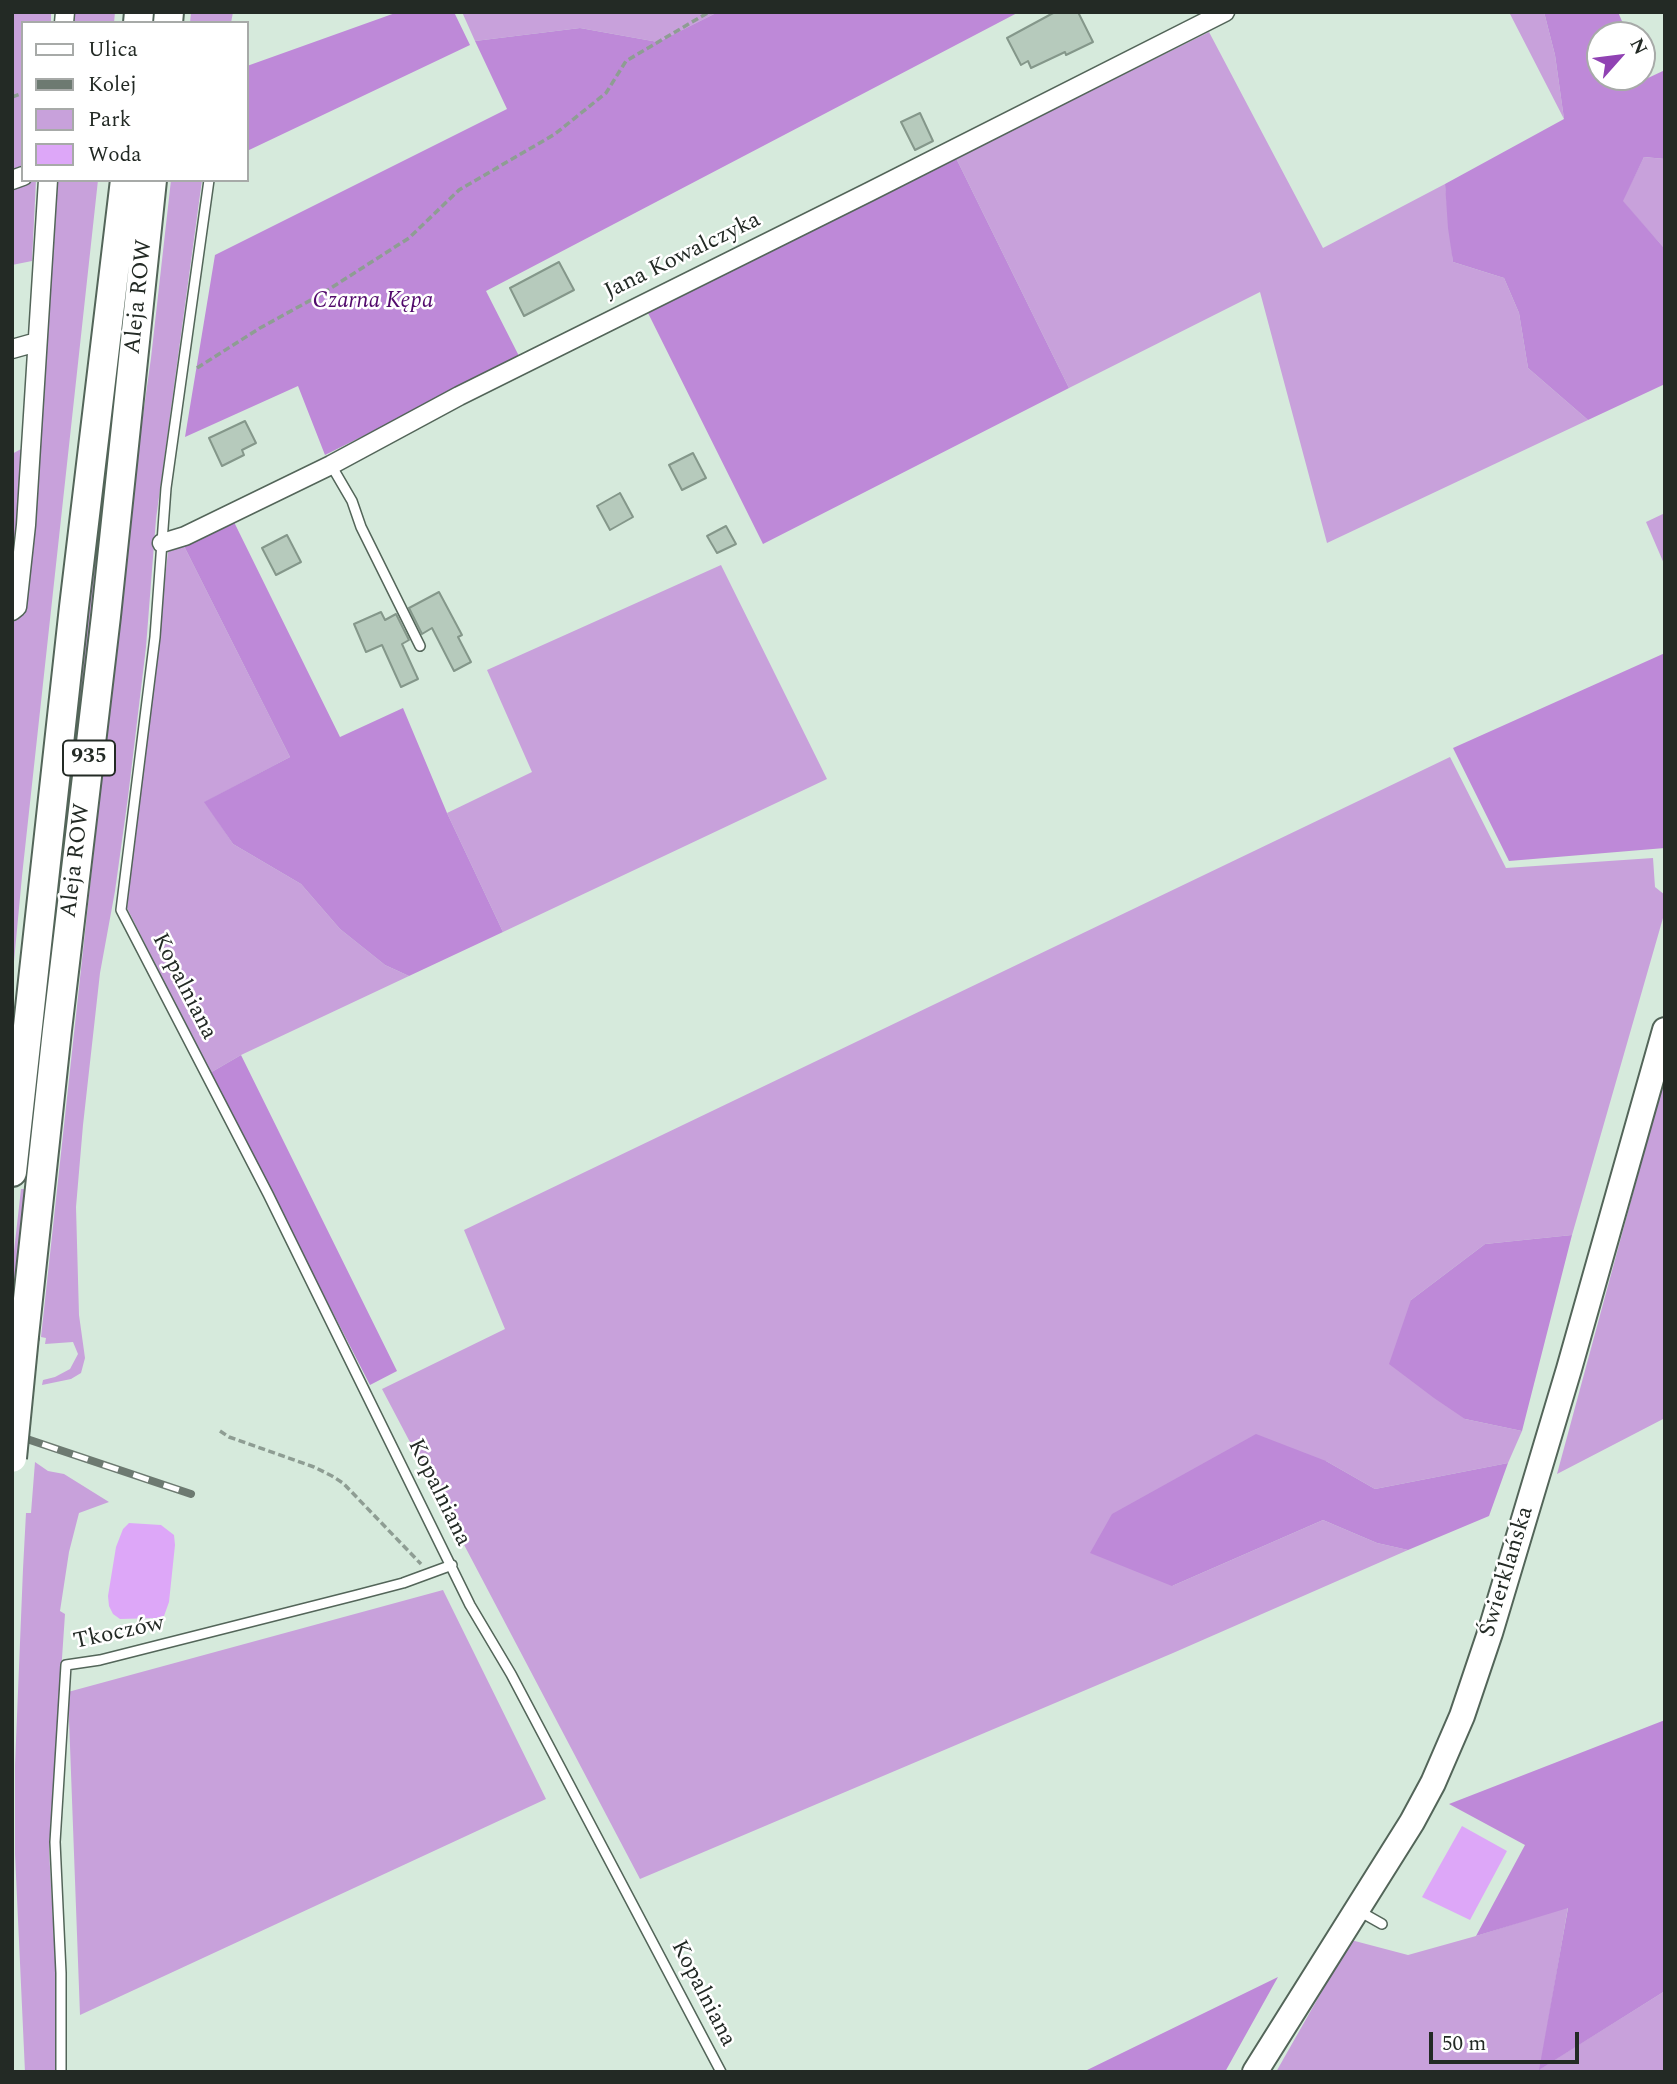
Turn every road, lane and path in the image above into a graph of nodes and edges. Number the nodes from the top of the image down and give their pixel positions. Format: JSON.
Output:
{"nodes":[{"id":1,"x":709,"y":12,"type":"edge"},
{"id":2,"x":1225,"y":12,"type":"edge"},
{"id":3,"x":48,"y":182,"type":"edge"},
{"id":4,"x":125,"y":182,"type":"edge"},
{"id":5,"x":152,"y":182,"type":"edge"},
{"id":6,"x":209,"y":182,"type":"edge"},
{"id":7,"x":37,"y":342,"type":"junction"},
{"id":8,"x":12,"y":349,"type":"edge"},
{"id":9,"x":181,"y":379,"type":"junction"},
{"id":10,"x":21,"y":444,"type":"edge"},
{"id":11,"x":331,"y":465,"type":"junction"},
{"id":12,"x":162,"y":542,"type":"junction"},
{"id":13,"x":12,"y":611,"type":"edge"},
{"id":14,"x":420,"y":646,"type":"dead end"},
{"id":15,"x":1665,"y":1030,"type":"edge"},
{"id":16,"x":12,"y":1172,"type":"edge"},
{"id":17,"x":220,"y":1431,"type":"dead end"},
{"id":18,"x":12,"y":1458,"type":"edge"},
{"id":19,"x":452,"y":1565,"type":"junction"},
{"id":20,"x":428,"y":1574,"type":"junction"},
{"id":21,"x":1357,"y":1910,"type":"junction"},
{"id":22,"x":1382,"y":1924,"type":"dead end"},
{"id":23,"x":61,"y":2072,"type":"edge"},
{"id":24,"x":720,"y":2072,"type":"edge"},
{"id":25,"x":1255,"y":2072,"type":"edge"}],
"edges":[{"from":1,"to":9,"type":"path"},
{"from":2,"to":11,"type":"street","name":"Jana Kowalczyka"},
{"from":3,"to":7,"type":"street"},
{"from":4,"to":16,"type":"main road","name":"Aleja ROW","number":"935"},
{"from":5,"to":18,"type":"main road","name":"Aleja ROW","number":"935","bridge":true},
{"from":6,"to":9,"type":"lane","name":"Kopalniana"},
{"from":7,"to":8,"type":"street"},
{"from":7,"to":10,"type":"street"},
{"from":9,"to":12,"type":"lane","name":"Kopalniana"},
{"from":10,"to":13,"type":"street"},
{"from":11,"to":12,"type":"street","name":"Jana Kowalczyka"},
{"from":11,"to":14,"type":"lane"},
{"from":12,"to":19,"type":"lane","name":"Kopalniana"},
{"from":15,"to":21,"type":"street","name":"Świerklańska"},
{"from":17,"to":20,"type":"path"},
{"from":19,"to":20,"type":"lane","name":"Tkoczów"},
{"from":19,"to":24,"type":"lane","name":"Kopalniana"},
{"from":20,"to":23,"type":"lane","name":"Tkoczów"},
{"from":21,"to":22,"type":"lane"},
{"from":21,"to":25,"type":"street","name":"Świerklańska"}]}
